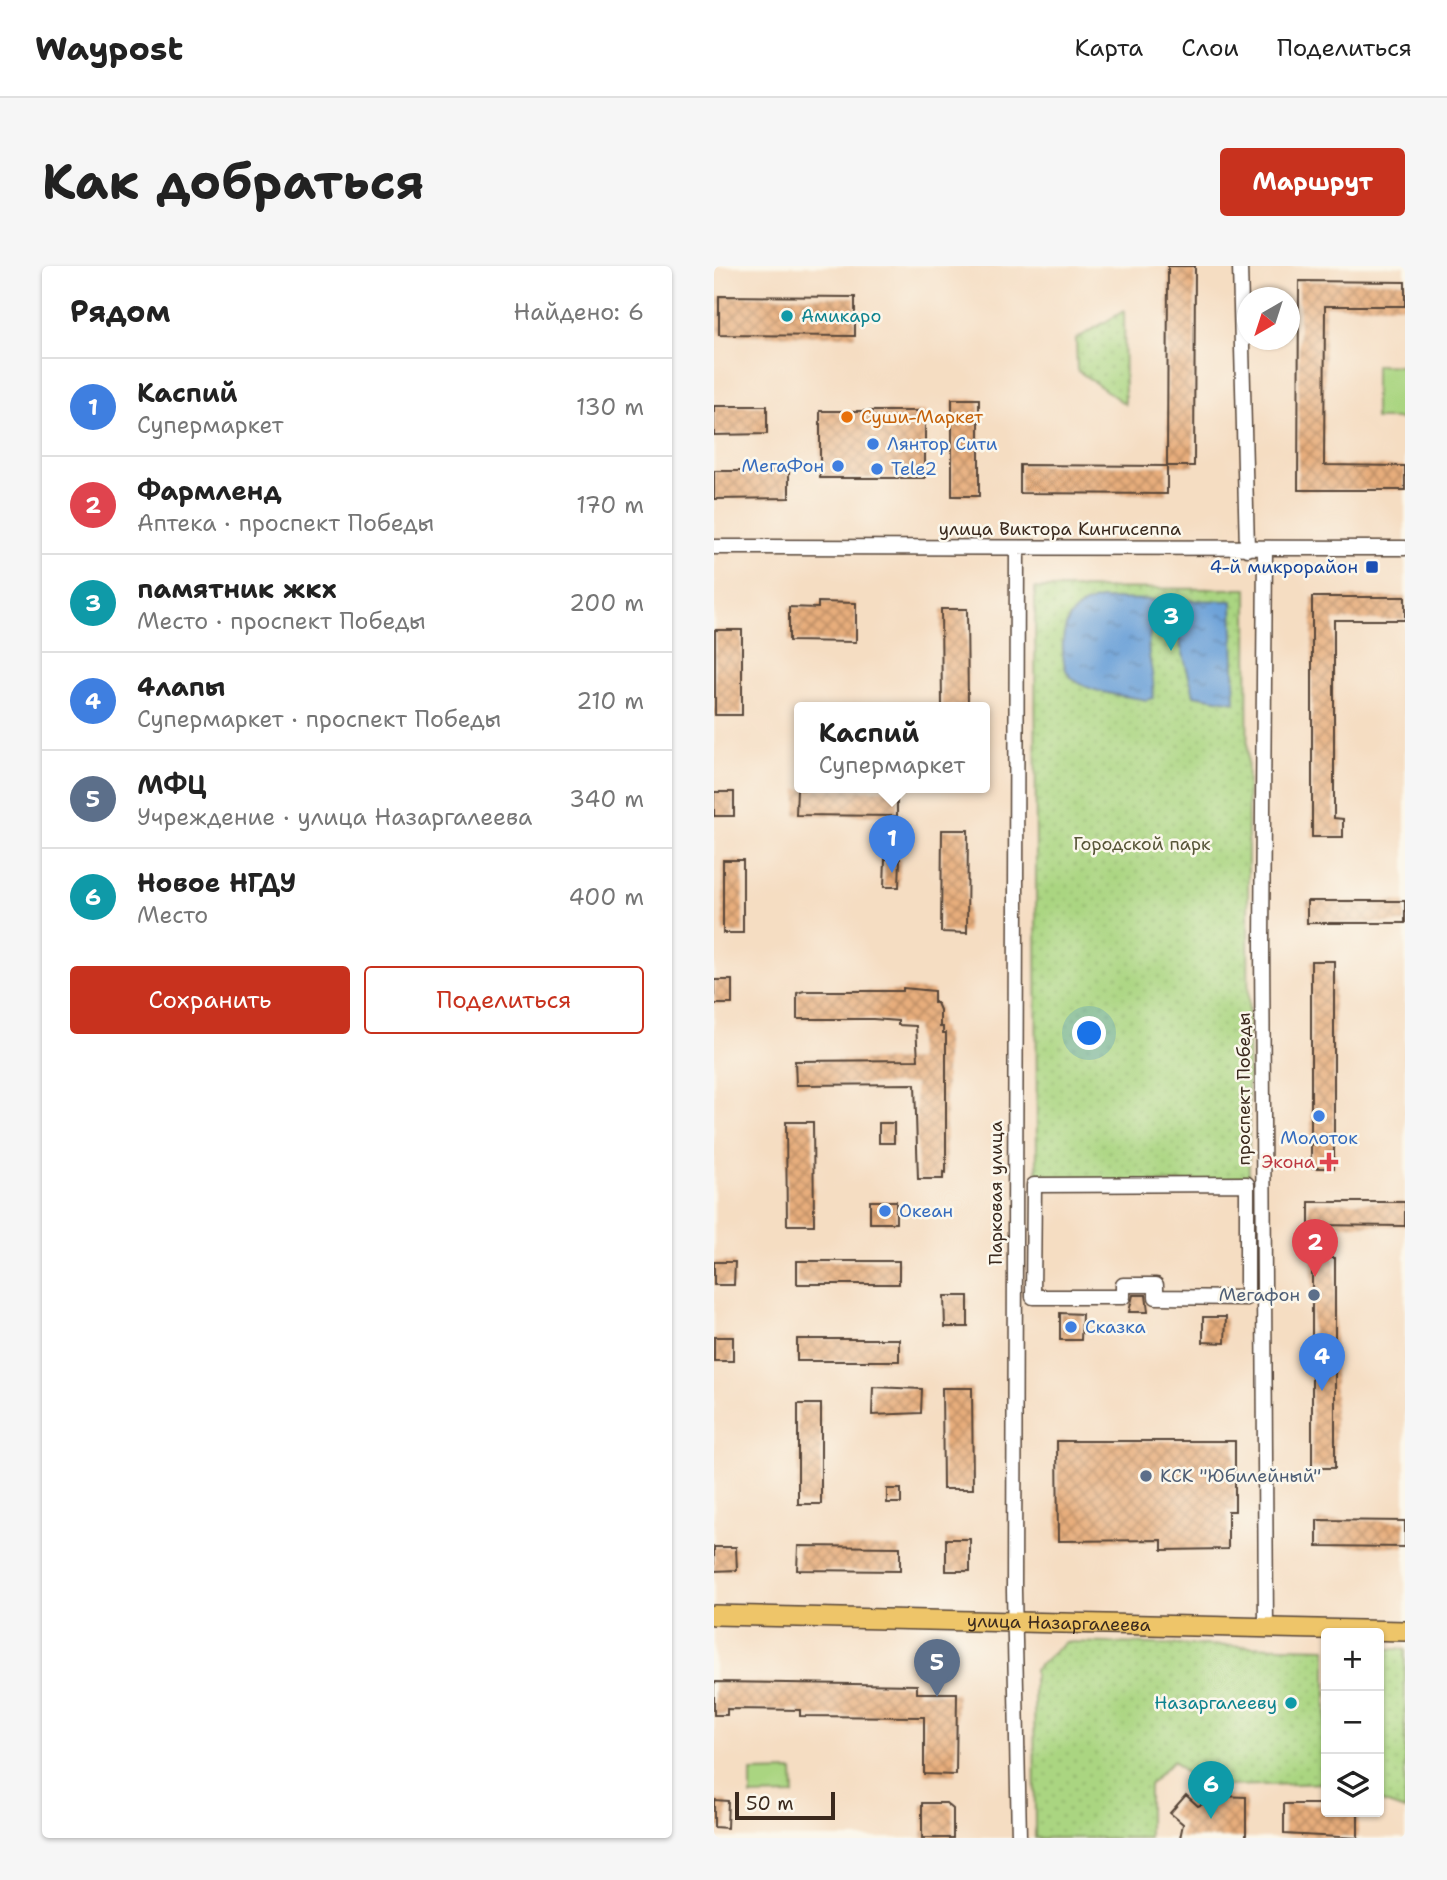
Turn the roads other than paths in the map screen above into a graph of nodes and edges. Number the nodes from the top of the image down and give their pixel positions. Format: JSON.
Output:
{"nodes":[{"id":1,"x":1240,"y":266,"type":"edge"},
{"id":2,"x":714,"y":547,"type":"edge"},
{"id":3,"x":1017,"y":548,"type":"junction"},
{"id":4,"x":1405,"y":548,"type":"edge"},
{"id":5,"x":1247,"y":549,"type":"junction"},
{"id":6,"x":1265,"y":549,"type":"junction"},
{"id":7,"x":1247,"y":1298,"type":"joint"},
{"id":8,"x":714,"y":1615,"type":"edge"},
{"id":9,"x":1016,"y":1620,"type":"junction"},
{"id":10,"x":1266,"y":1628,"type":"junction"},
{"id":11,"x":1405,"y":1631,"type":"edge"},
{"id":12,"x":1019,"y":1838,"type":"edge"}],
"edges":[{"from":1,"to":5,"type":"street"},
{"from":2,"to":3,"type":"street","name":"улица Виктора Кингисеппа"},
{"from":3,"to":5,"type":"street","name":"улица Виктора Кингисеппа"},
{"from":3,"to":9,"type":"street","name":"Парковая улица"},
{"from":4,"to":6,"type":"street","name":"улица Виктора Кингисеппа"},
{"from":5,"to":6,"type":"street","name":"улица Виктора Кингисеппа"},
{"from":6,"to":10,"type":"street","name":"проспект Победы"},
{"from":7,"to":7,"type":"street"},
{"from":8,"to":9,"type":"main road","name":"улица Назаргалеева"},
{"from":9,"to":10,"type":"main road","name":"улица Назаргалеева"},
{"from":9,"to":12,"type":"street","name":"Парковая улица"},
{"from":10,"to":11,"type":"main road","name":"улица Назаргалеева"}]}
